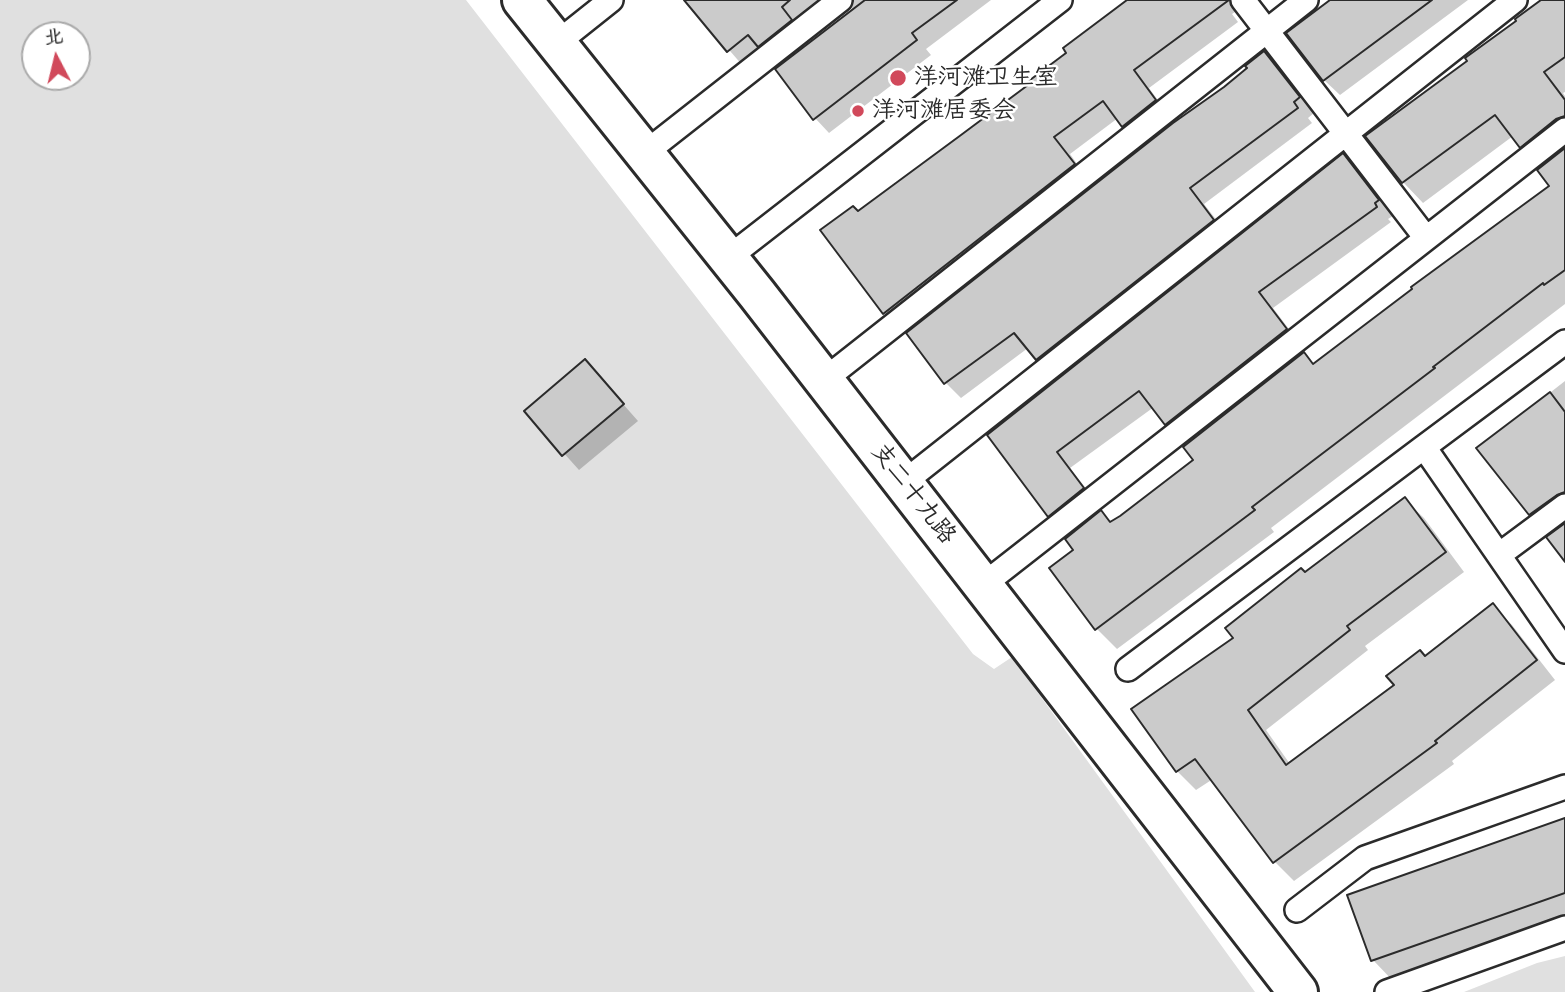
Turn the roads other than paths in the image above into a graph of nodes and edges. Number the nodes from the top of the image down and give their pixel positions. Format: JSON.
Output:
{"nodes":[{"id":1,"x":522,"y":0,"type":"edge"},
{"id":2,"x":611,"y":0,"type":"edge"},
{"id":3,"x":840,"y":0,"type":"edge"},
{"id":4,"x":1060,"y":0,"type":"edge"},
{"id":5,"x":1243,"y":0,"type":"edge"},
{"id":6,"x":1307,"y":0,"type":"edge"},
{"id":7,"x":1514,"y":0,"type":"edge"},
{"id":8,"x":1267,"y":31,"type":"junction"},
{"id":9,"x":557,"y":43,"type":"junction"},
{"id":10,"x":1565,"y":130,"type":"edge"},
{"id":11,"x":1345,"y":134,"type":"junction"},
{"id":12,"x":645,"y":153,"type":"junction"},
{"id":13,"x":1426,"y":238,"type":"junction"},
{"id":14,"x":728,"y":258,"type":"junction"},
{"id":15,"x":1565,"y":342,"type":"edge"},
{"id":16,"x":824,"y":380,"type":"junction"},
{"id":17,"x":1424,"y":447,"type":"junction"},
{"id":18,"x":903,"y":482,"type":"junction"},
{"id":19,"x":1565,"y":506,"type":"edge"},
{"id":20,"x":1499,"y":555,"type":"junction"},
{"id":21,"x":983,"y":585,"type":"junction"},
{"id":22,"x":1565,"y":651,"type":"edge"},
{"id":23,"x":1128,"y":669,"type":"dead end"},
{"id":24,"x":1565,"y":787,"type":"edge"},
{"id":25,"x":1297,"y":910,"type":"dead end"},
{"id":26,"x":1565,"y":928,"type":"edge"},
{"id":27,"x":1298,"y":992,"type":"edge"},
{"id":28,"x":1387,"y":992,"type":"edge"}],
"edges":[{"from":1,"to":9,"type":"street","name":"支二十九路"},
{"from":2,"to":9,"type":"lane"},
{"from":3,"to":12,"type":"lane"},
{"from":4,"to":14,"type":"lane"},
{"from":5,"to":8,"type":"lane"},
{"from":6,"to":8,"type":"lane"},
{"from":7,"to":11,"type":"lane"},
{"from":8,"to":11,"type":"lane"},
{"from":8,"to":16,"type":"lane"},
{"from":9,"to":12,"type":"street","name":"支二十九路"},
{"from":10,"to":13,"type":"lane"},
{"from":11,"to":13,"type":"lane"},
{"from":11,"to":18,"type":"lane"},
{"from":12,"to":14,"type":"street","name":"支二十九路"},
{"from":13,"to":21,"type":"lane"},
{"from":14,"to":16,"type":"street","name":"支二十九路"},
{"from":15,"to":17,"type":"lane"},
{"from":16,"to":18,"type":"street","name":"支二十九路"},
{"from":17,"to":20,"type":"lane"},
{"from":17,"to":23,"type":"lane"},
{"from":18,"to":21,"type":"street","name":"支二十九路"},
{"from":19,"to":20,"type":"lane"},
{"from":20,"to":22,"type":"lane"},
{"from":21,"to":27,"type":"street","name":"支二十九路"},
{"from":24,"to":25,"type":"lane"},
{"from":26,"to":28,"type":"lane"}]}
